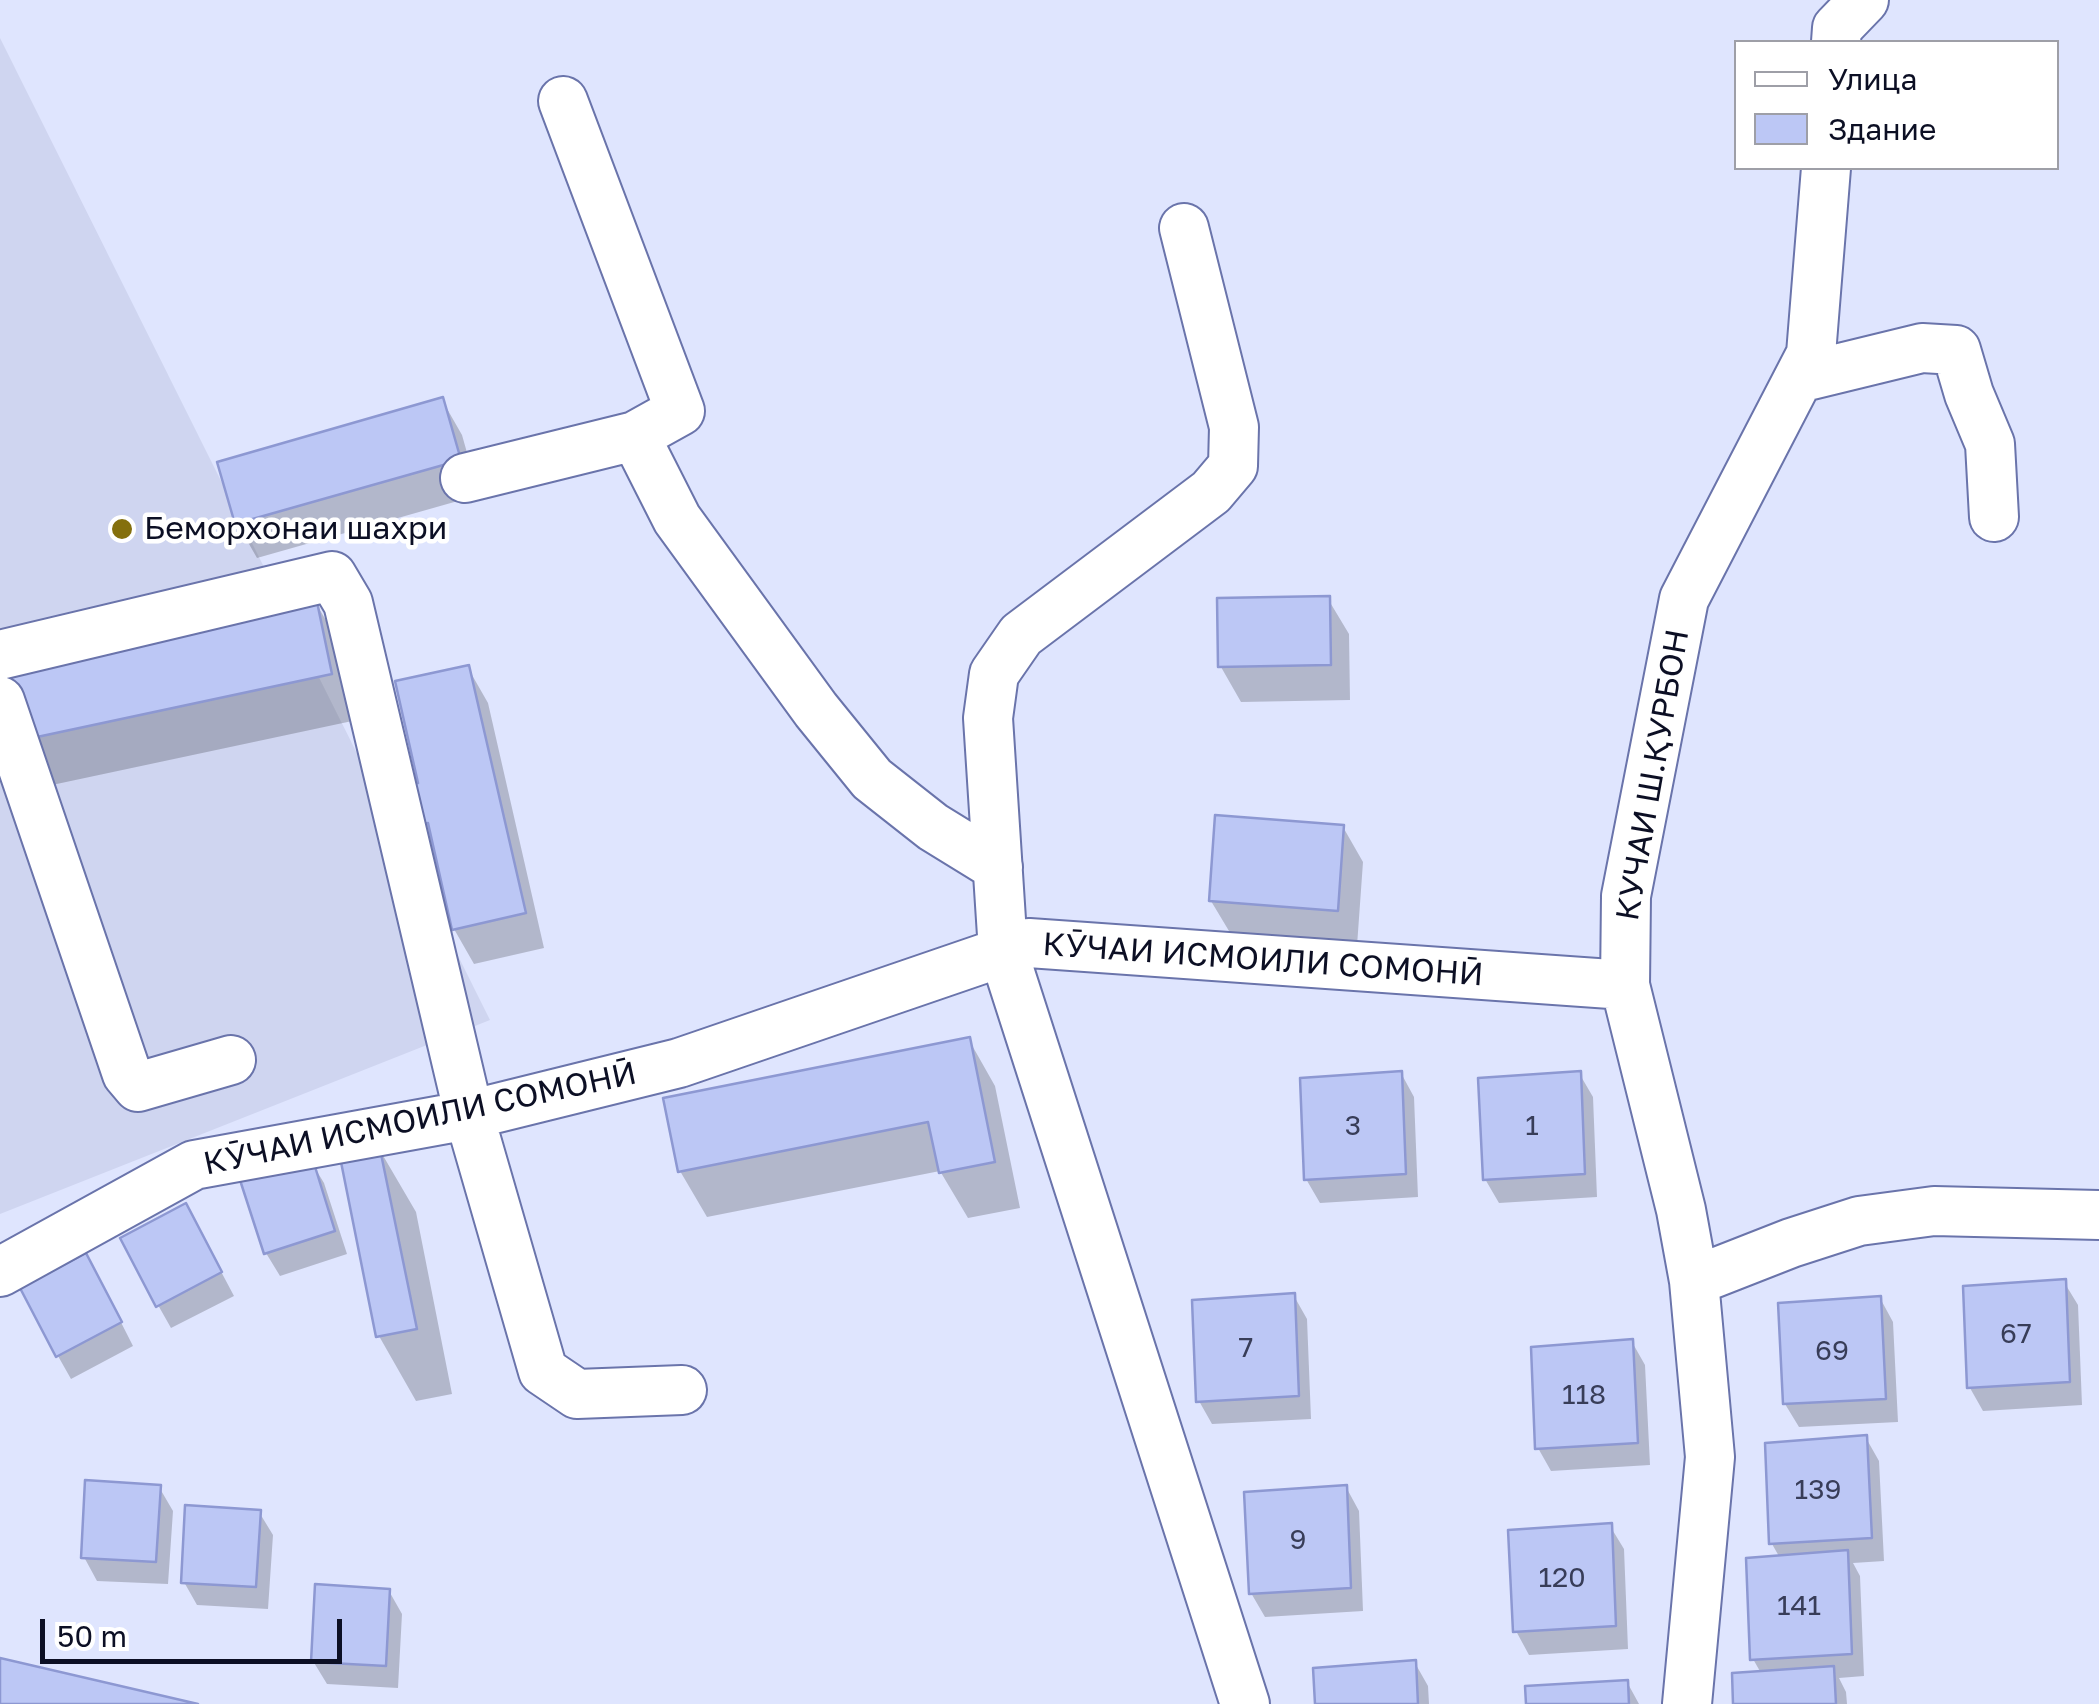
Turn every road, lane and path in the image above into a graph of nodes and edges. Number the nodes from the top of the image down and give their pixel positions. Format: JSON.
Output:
{"nodes":[{"id":1,"x":563,"y":101,"type":"dead end"},
{"id":2,"x":1826,"y":170,"type":"edge"},
{"id":3,"x":1184,"y":228,"type":"dead end"},
{"id":4,"x":1799,"y":378,"type":"junction"},
{"id":5,"x":635,"y":436,"type":"junction"},
{"id":6,"x":464,"y":478,"type":"dead end"},
{"id":7,"x":1994,"y":517,"type":"dead end"},
{"id":8,"x":0,"y":655,"type":"edge"},
{"id":9,"x":0,"y":702,"type":"edge"},
{"id":10,"x":998,"y":867,"type":"junction"},
{"id":11,"x":1004,"y":951,"type":"junction"},
{"id":12,"x":1625,"y":985,"type":"junction"},
{"id":13,"x":230,"y":1060,"type":"dead end"},
{"id":14,"x":469,"y":1115,"type":"junction"},
{"id":15,"x":2099,"y":1215,"type":"edge"},
{"id":16,"x":0,"y":1272,"type":"edge"},
{"id":17,"x":1694,"y":1281,"type":"junction"},
{"id":18,"x":682,"y":1390,"type":"dead end"},
{"id":19,"x":1244,"y":1704,"type":"edge"},
{"id":20,"x":1687,"y":1704,"type":"edge"}],
"edges":[{"from":1,"to":5,"type":"street"},
{"from":2,"to":4,"type":"street","name":"КУЧАИ Ш.ҚУРБОН"},
{"from":3,"to":10,"type":"street"},
{"from":4,"to":7,"type":"street"},
{"from":4,"to":12,"type":"street","name":"КУЧАИ Ш.ҚУРБОН"},
{"from":5,"to":6,"type":"street"},
{"from":5,"to":10,"type":"street"},
{"from":8,"to":14,"type":"street"},
{"from":9,"to":13,"type":"street"},
{"from":10,"to":11,"type":"street"},
{"from":11,"to":12,"type":"street","name":"КӮЧАИ ИСМОИЛИ СОМОНӢ"},
{"from":11,"to":14,"type":"street","name":"КӮЧАИ ИСМОИЛИ СОМОНӢ"},
{"from":11,"to":19,"type":"street"},
{"from":12,"to":17,"type":"street","name":"КУЧАИ Ш.ҚУРБОН"},
{"from":14,"to":16,"type":"street","name":"КӮЧАИ ИСМОИЛИ СОМОНӢ"},
{"from":14,"to":18,"type":"street"},
{"from":15,"to":17,"type":"street"},
{"from":17,"to":20,"type":"street","name":"КУЧАИ Ш.ҚУРБОН"}]}
